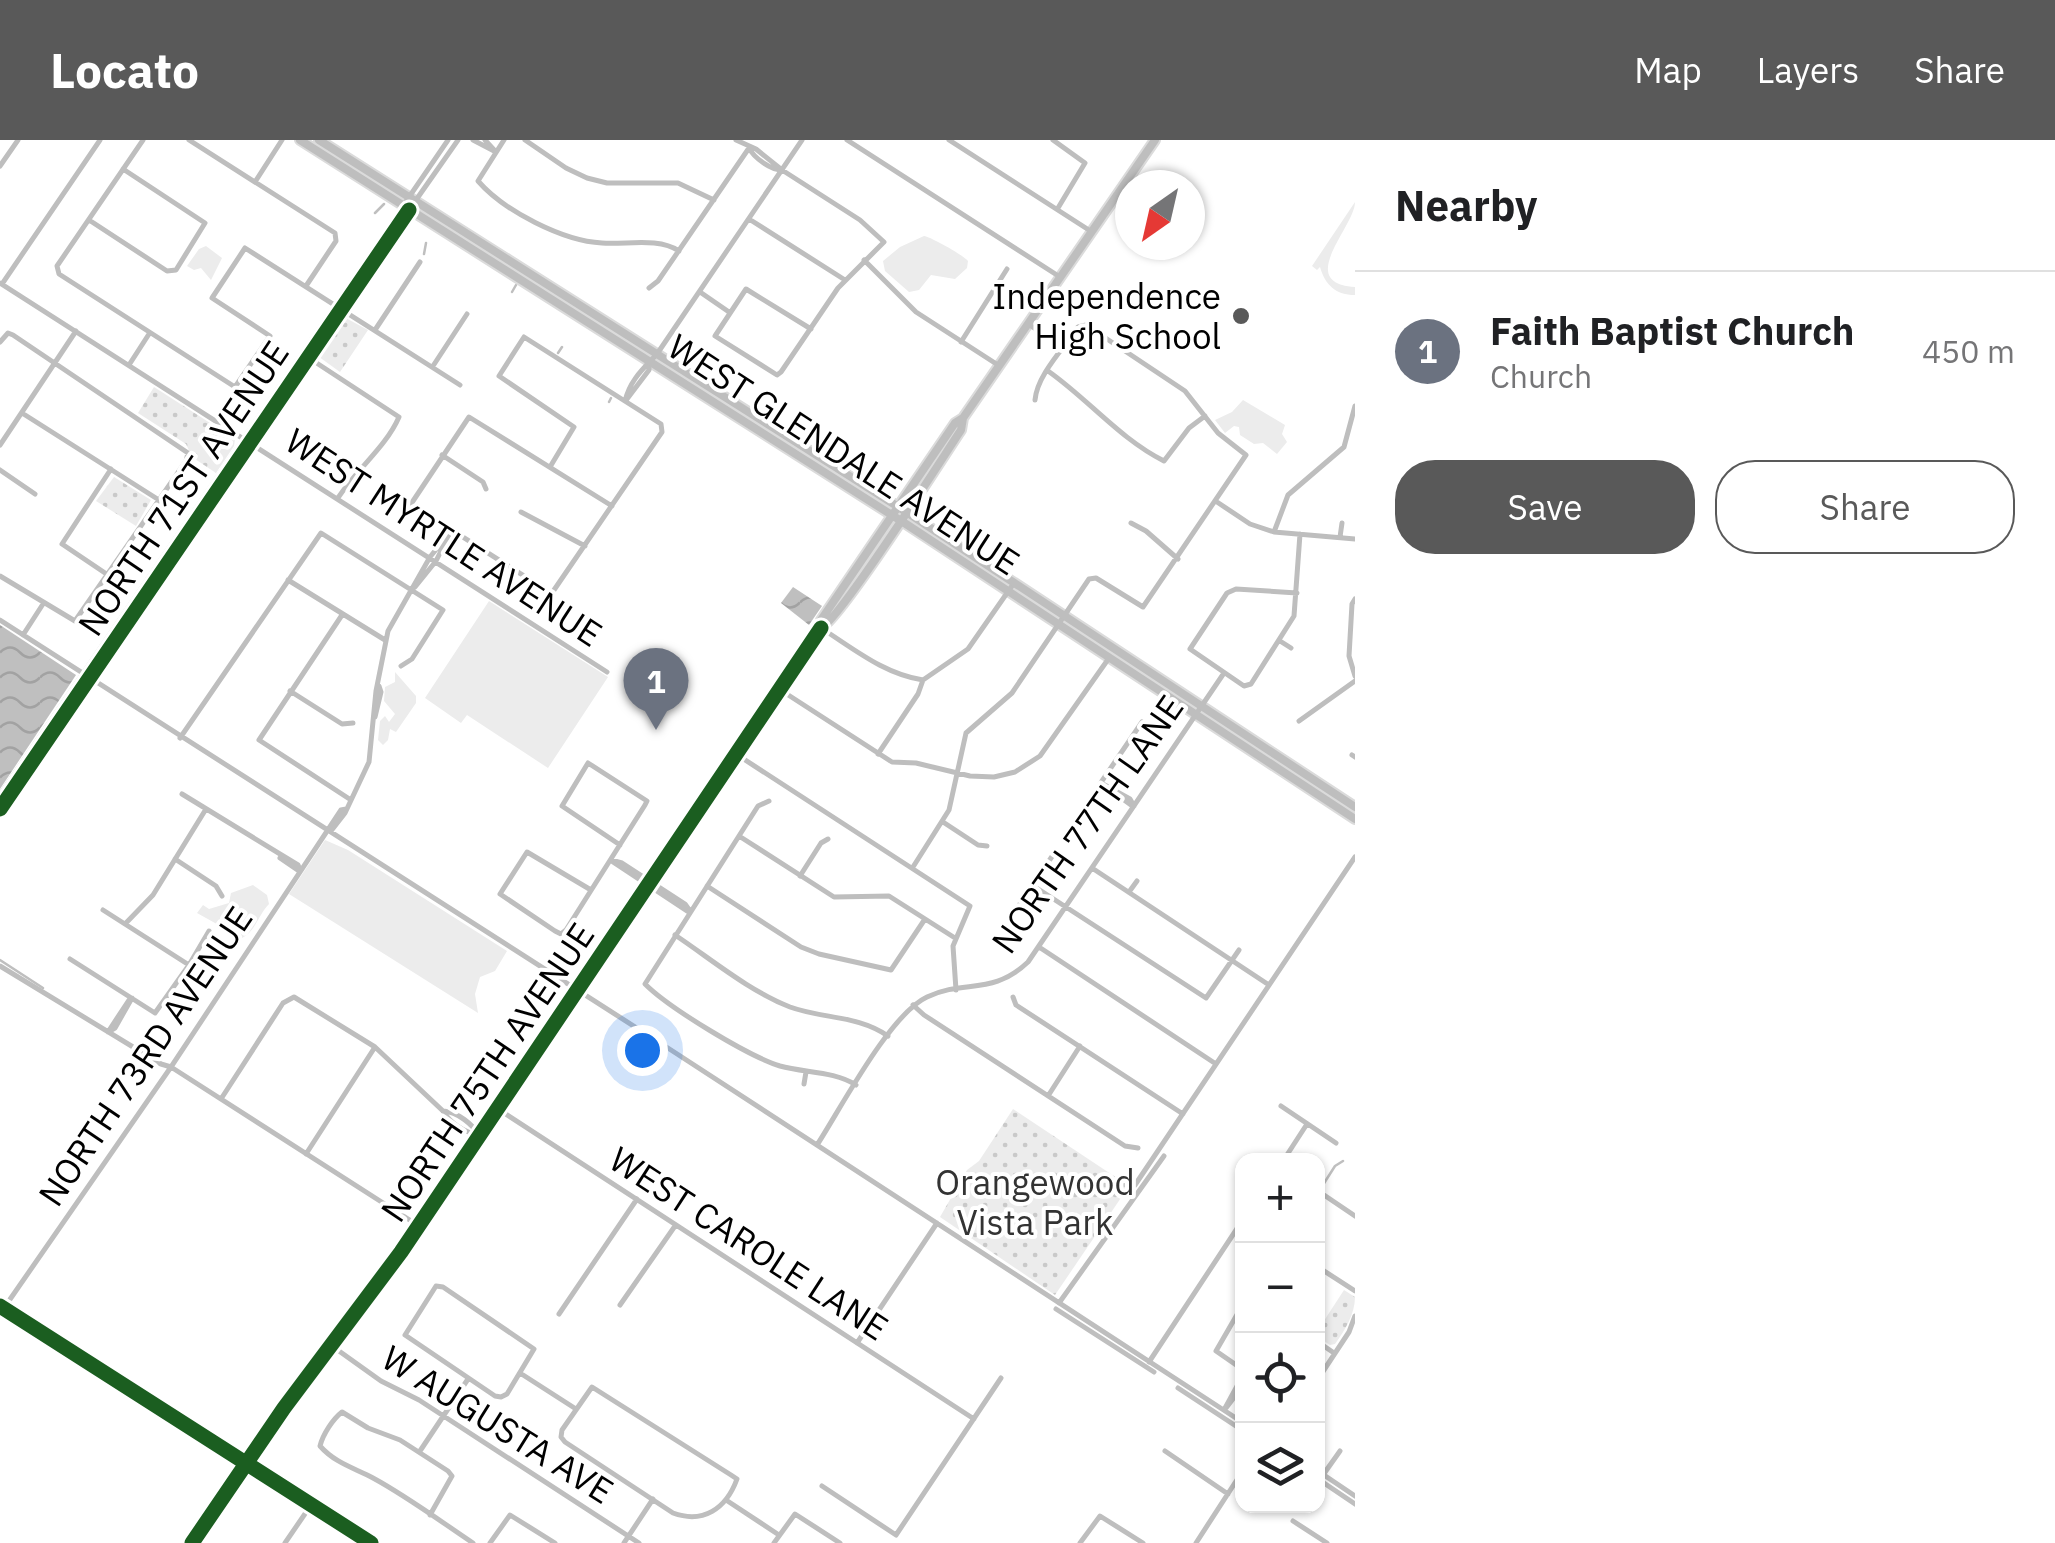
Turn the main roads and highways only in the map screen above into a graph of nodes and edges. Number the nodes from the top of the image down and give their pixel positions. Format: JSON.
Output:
{"nodes":[{"id":1,"x":300,"y":140,"type":"edge"},
{"id":2,"x":319,"y":140,"type":"edge"},
{"id":3,"x":1155,"y":140,"type":"edge"},
{"id":4,"x":899,"y":514,"type":"junction"},
{"id":5,"x":1011,"y":587,"type":"junction"},
{"id":6,"x":1199,"y":710,"type":"junction"},
{"id":7,"x":1355,"y":806,"type":"edge"},
{"id":8,"x":1355,"y":819,"type":"edge"},
{"id":9,"x":2,"y":1307,"type":"edge"},
{"id":10,"x":245,"y":1464,"type":"junction"},
{"id":11,"x":192,"y":1543,"type":"edge"},
{"id":12,"x":371,"y":1543,"type":"edge"}],
"edges":[{"from":1,"to":4,"type":"main road","name":"WEST GLENDALE AVENUE"},
{"from":2,"to":4,"type":"main road","name":"WEST GLENDALE AVENUE"},
{"from":3,"to":4,"type":"main road","name":"NORTH 75TH AVENUE"},
{"from":4,"to":5,"type":"main road","name":"WEST GLENDALE AVENUE"},
{"from":4,"to":10,"type":"main road","name":"NORTH 75TH AVENUE"},
{"from":5,"to":6,"type":"main road","name":"WEST GLENDALE AVENUE"},
{"from":5,"to":6,"type":"main road","name":"WEST GLENDALE AVENUE"},
{"from":6,"to":7,"type":"main road","name":"WEST GLENDALE AVENUE"},
{"from":6,"to":8,"type":"main road","name":"WEST GLENDALE AVENUE"},
{"from":9,"to":10,"type":"main road"},
{"from":10,"to":11,"type":"main road","name":"NORTH 75TH AVENUE"},
{"from":10,"to":12,"type":"main road"}]}
